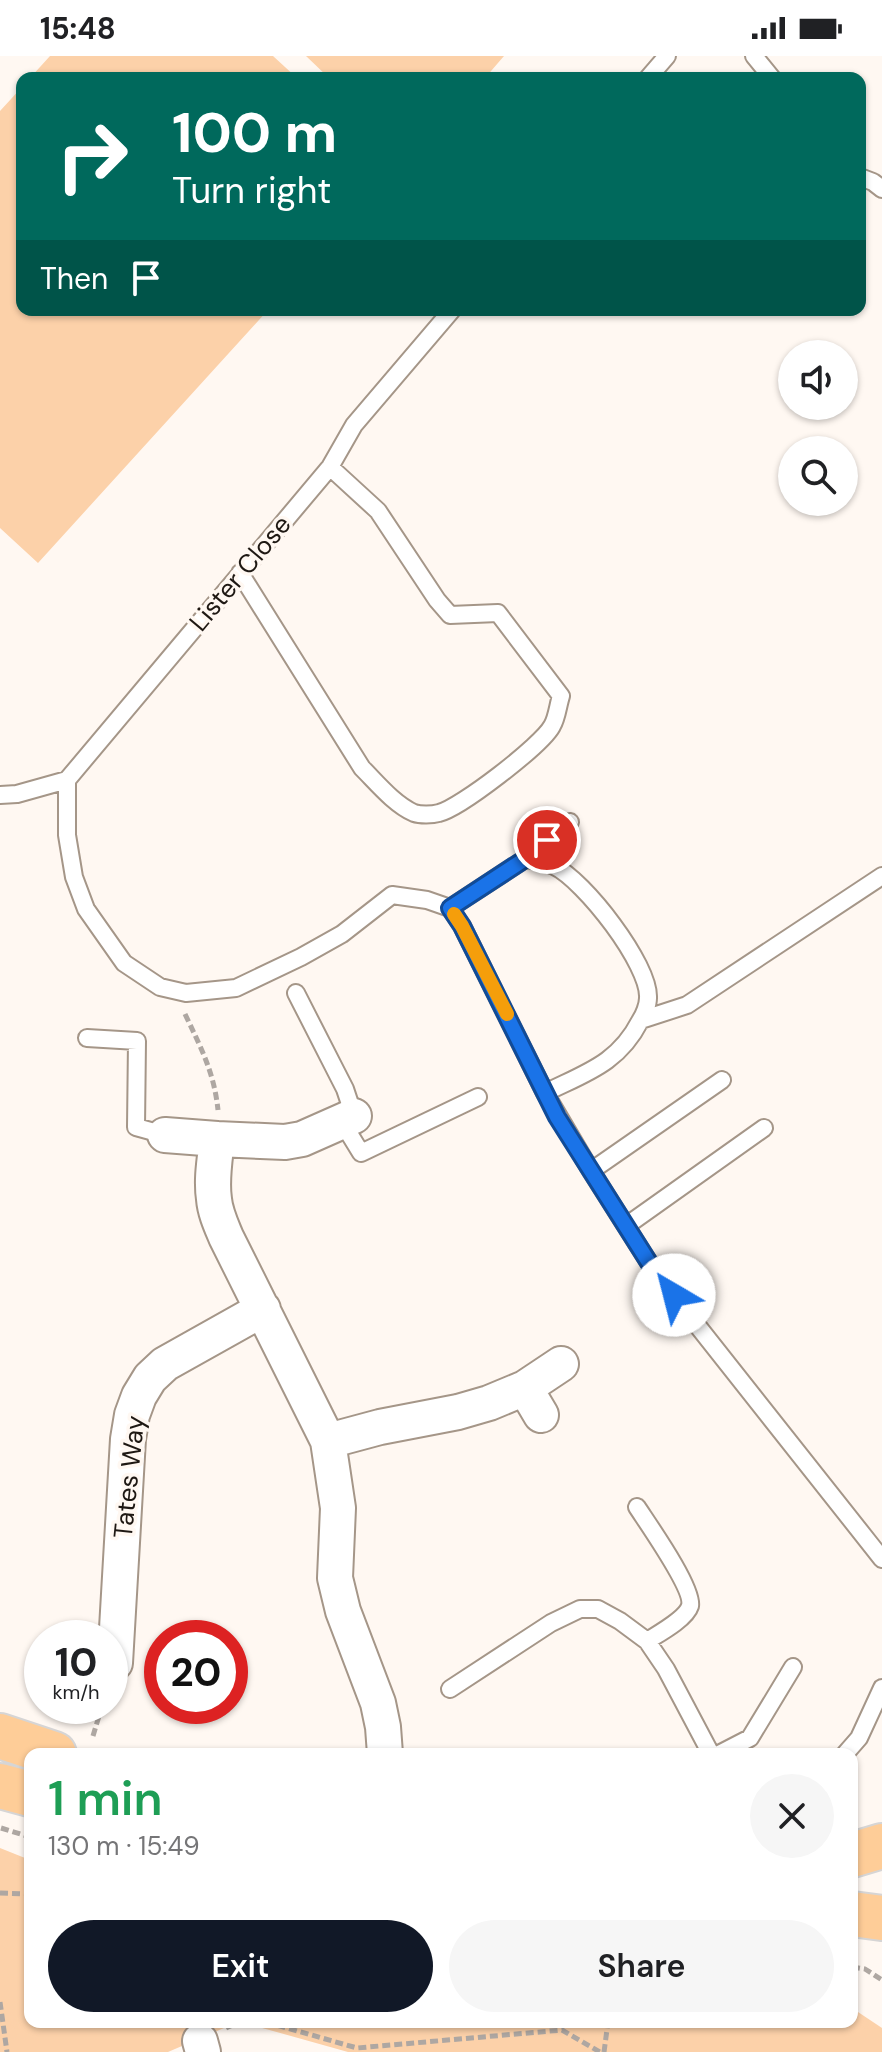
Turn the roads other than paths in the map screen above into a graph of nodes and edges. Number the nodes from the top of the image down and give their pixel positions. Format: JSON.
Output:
{"nodes":[{"id":1,"x":667,"y":56,"type":"edge"},
{"id":2,"x":754,"y":56,"type":"edge"},
{"id":3,"x":653,"y":72,"type":"edge"},
{"id":4,"x":767,"y":72,"type":"edge"},
{"id":5,"x":447,"y":316,"type":"edge"},
{"id":6,"x":330,"y":467,"type":"junction"},
{"id":7,"x":240,"y":573,"type":"junction"},
{"id":8,"x":67,"y":780,"type":"junction"},
{"id":9,"x":0,"y":795,"type":"edge"},
{"id":10,"x":570,"y":822,"type":"dead end"},
{"id":11,"x":525,"y":859,"type":"junction"},
{"id":12,"x":882,"y":876,"type":"edge"},
{"id":13,"x":450,"y":908,"type":"junction"},
{"id":14,"x":296,"y":993,"type":"dead end"},
{"id":15,"x":641,"y":1020,"type":"junction"},
{"id":16,"x":87,"y":1038,"type":"dead end"},
{"id":17,"x":722,"y":1080,"type":"dead end"},
{"id":18,"x":545,"y":1093,"type":"junction"},
{"id":19,"x":478,"y":1097,"type":"dead end"},
{"id":20,"x":348,"y":1119,"type":"junction"},
{"id":21,"x":764,"y":1128,"type":"dead end"},
{"id":22,"x":165,"y":1135,"type":"joint"},
{"id":23,"x":217,"y":1139,"type":"junction"},
{"id":24,"x":591,"y":1171,"type":"junction"},
{"id":25,"x":626,"y":1226,"type":"junction"},
{"id":26,"x":263,"y":1309,"type":"junction"},
{"id":27,"x":561,"y":1364,"type":"dead end"},
{"id":28,"x":328,"y":1441,"type":"junction"},
{"id":29,"x":637,"y":1507,"type":"dead end"},
{"id":30,"x":882,"y":1559,"type":"edge"},
{"id":31,"x":117,"y":1620,"type":"edge"},
{"id":32,"x":647,"y":1641,"type":"junction"},
{"id":33,"x":793,"y":1667,"type":"dead end"},
{"id":34,"x":882,"y":1688,"type":"edge"},
{"id":35,"x":450,"y":1689,"type":"dead end"},
{"id":36,"x":0,"y":1736,"type":"edge"},
{"id":37,"x":74,"y":1745,"type":"edge"},
{"id":38,"x":385,"y":1748,"type":"edge"},
{"id":39,"x":708,"y":1748,"type":"edge"},
{"id":40,"x":731,"y":1748,"type":"edge"},
{"id":41,"x":850,"y":1748,"type":"edge"},
{"id":42,"x":0,"y":1786,"type":"edge"},
{"id":43,"x":24,"y":1792,"type":"edge"},
{"id":44,"x":882,"y":1846,"type":"edge"},
{"id":45,"x":858,"y":1853,"type":"edge"},
{"id":46,"x":858,"y":1915,"type":"edge"},
{"id":47,"x":882,"y":1918,"type":"edge"}],
"edges":[{"from":1,"to":3,"type":"lane"},
{"from":2,"to":4,"type":"lane"},
{"from":5,"to":6,"type":"lane","name":"Lister Close"},
{"from":6,"to":7,"type":"lane","name":"Lister Close"},
{"from":6,"to":7,"type":"lane"},
{"from":7,"to":8,"type":"lane","name":"Lister Close"},
{"from":8,"to":9,"type":"lane"},
{"from":8,"to":13,"type":"lane"},
{"from":10,"to":11,"type":"lane"},
{"from":11,"to":13,"type":"lane"},
{"from":11,"to":15,"type":"lane"},
{"from":12,"to":15,"type":"lane"},
{"from":13,"to":18,"type":"lane"},
{"from":14,"to":20,"type":"lane"},
{"from":15,"to":18,"type":"lane"},
{"from":16,"to":22,"type":"lane"},
{"from":17,"to":24,"type":"lane"},
{"from":18,"to":24,"type":"lane"},
{"from":19,"to":20,"type":"lane"},
{"from":20,"to":23,"type":"street"},
{"from":21,"to":25,"type":"lane"},
{"from":22,"to":23,"type":"street"},
{"from":23,"to":26,"type":"street"},
{"from":24,"to":25,"type":"lane"},
{"from":25,"to":30,"type":"lane"},
{"from":26,"to":28,"type":"street"},
{"from":26,"to":31,"type":"street","name":"Tates Way"},
{"from":27,"to":28,"type":"street"},
{"from":28,"to":38,"type":"street"},
{"from":29,"to":32,"type":"lane"},
{"from":32,"to":35,"type":"lane"},
{"from":32,"to":39,"type":"lane"},
{"from":33,"to":40,"type":"lane"},
{"from":34,"to":41,"type":"lane"},
{"from":36,"to":37,"type":"main road"},
{"from":42,"to":43,"type":"main road"},
{"from":44,"to":45,"type":"main road"},
{"from":46,"to":47,"type":"main road"}]}
